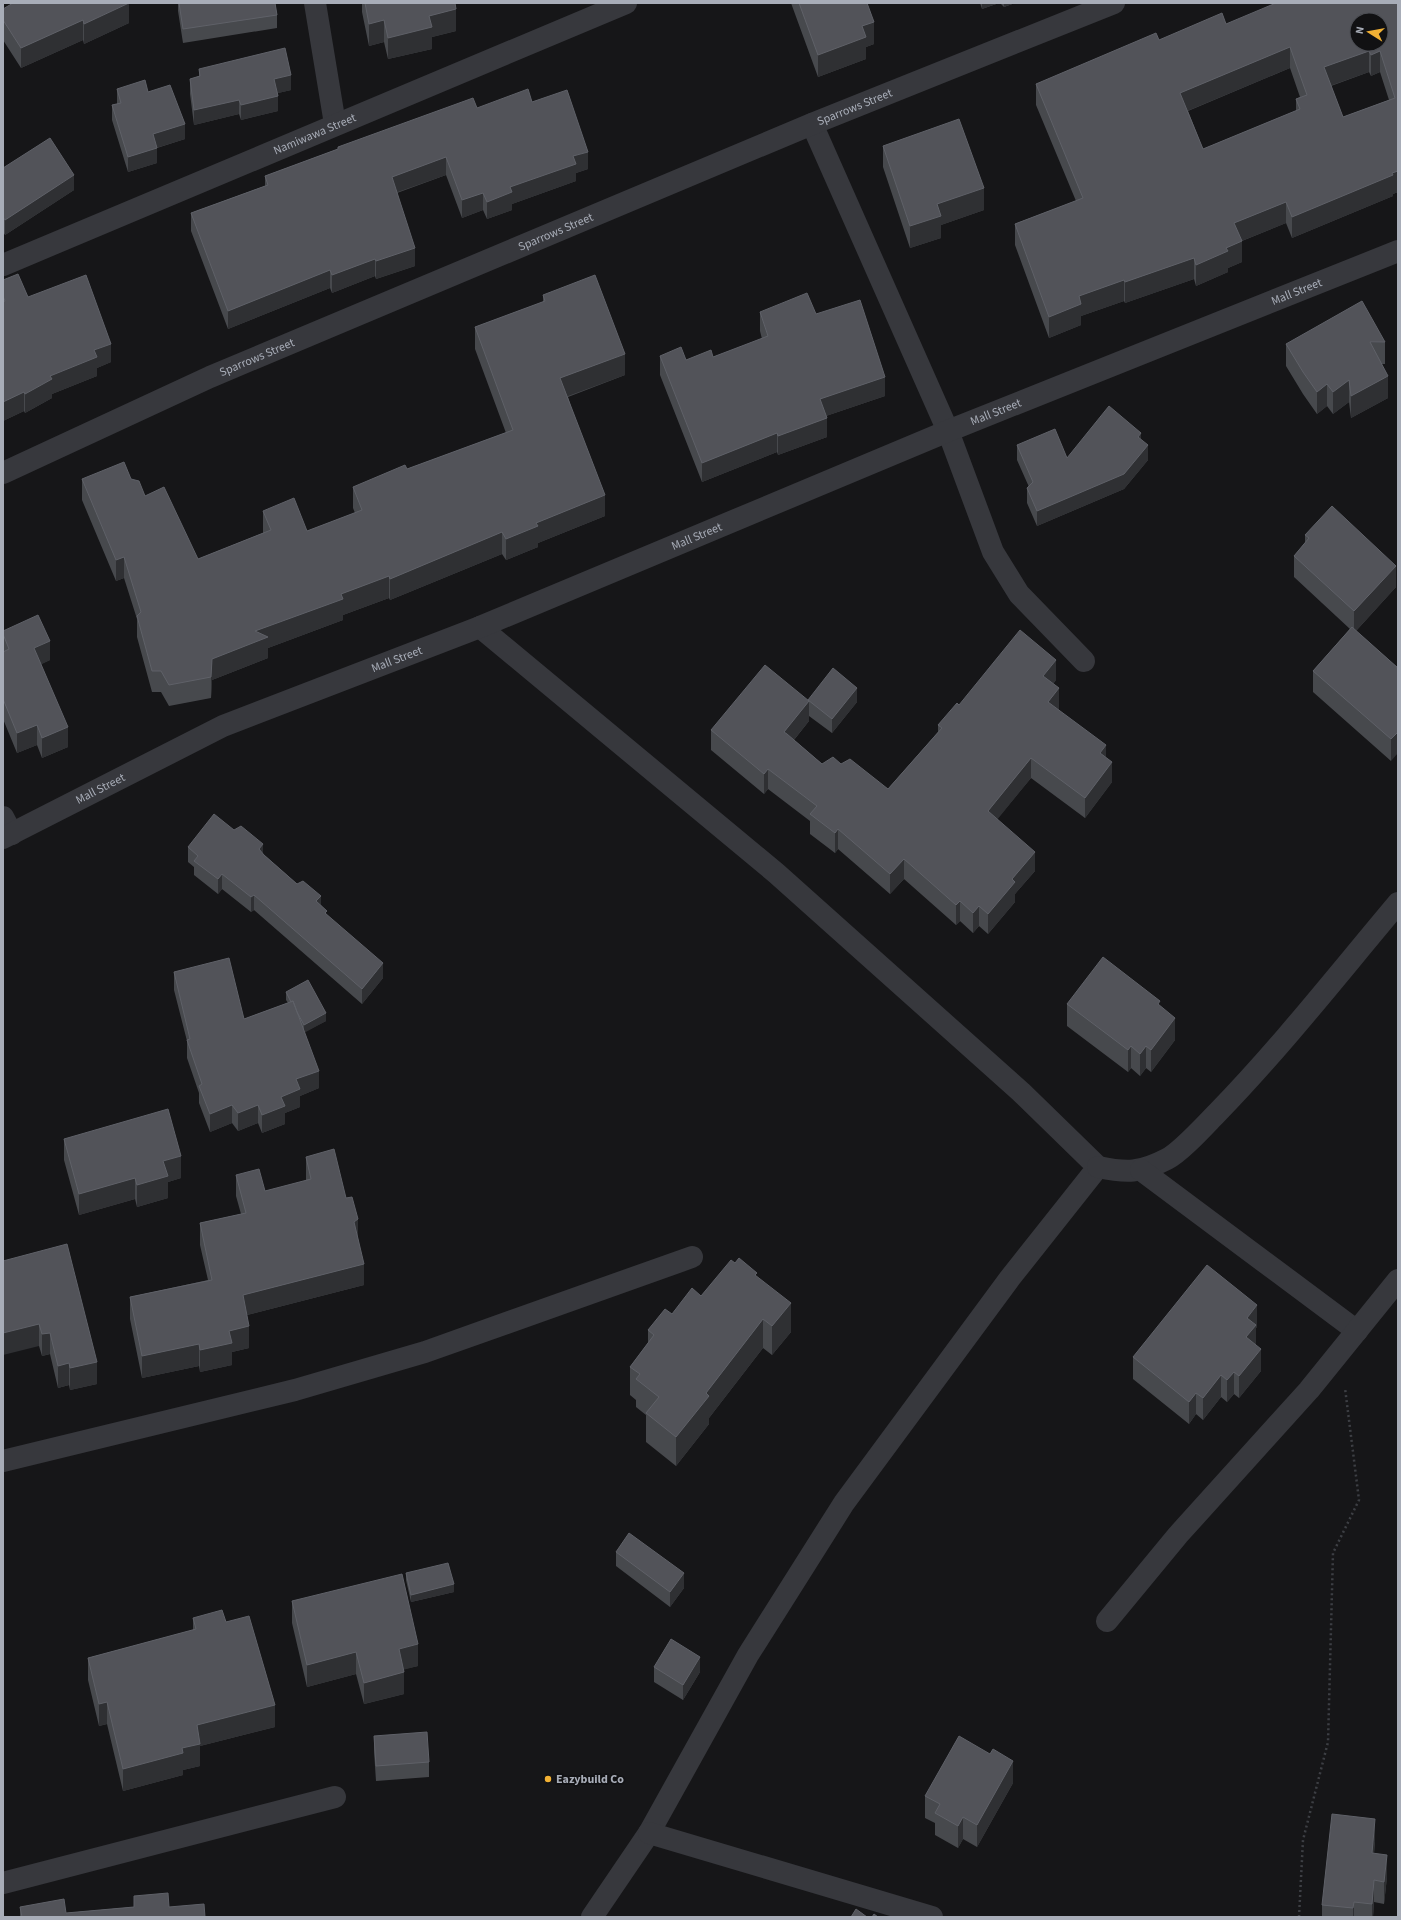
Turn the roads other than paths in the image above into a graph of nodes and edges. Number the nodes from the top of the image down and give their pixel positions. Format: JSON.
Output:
{"nodes":[{"id":1,"x":315,"y":3,"type":"edge"},
{"id":2,"x":626,"y":3,"type":"edge"},
{"id":3,"x":1114,"y":3,"type":"edge"},
{"id":4,"x":584,"y":12,"type":"edge"},
{"id":5,"x":335,"y":124,"type":"junction"},
{"id":6,"x":812,"y":124,"type":"junction"},
{"id":7,"x":1398,"y":251,"type":"edge"},
{"id":8,"x":3,"y":265,"type":"edge"},
{"id":9,"x":948,"y":431,"type":"junction"},
{"id":10,"x":3,"y":474,"type":"edge"},
{"id":11,"x":480,"y":627,"type":"junction"},
{"id":12,"x":1084,"y":661,"type":"dead end"},
{"id":13,"x":6,"y":830,"type":"edge"},
{"id":14,"x":1398,"y":903,"type":"edge"},
{"id":15,"x":1098,"y":1167,"type":"junction"},
{"id":16,"x":1141,"y":1170,"type":"junction"},
{"id":17,"x":692,"y":1257,"type":"dead end"},
{"id":18,"x":1398,"y":1280,"type":"edge"},
{"id":19,"x":1357,"y":1331,"type":"junction"},
{"id":20,"x":3,"y":1461,"type":"edge"},
{"id":21,"x":1107,"y":1621,"type":"dead end"},
{"id":22,"x":335,"y":1797,"type":"dead end"},
{"id":23,"x":648,"y":1833,"type":"junction"},
{"id":24,"x":3,"y":1883,"type":"edge"},
{"id":25,"x":592,"y":1917,"type":"edge"},
{"id":26,"x":932,"y":1917,"type":"edge"}],
"edges":[{"from":1,"to":5,"type":"street"},
{"from":2,"to":4,"type":"street","name":"Namiwawa Street"},
{"from":3,"to":6,"type":"street","name":"Sparrows Street"},
{"from":4,"to":5,"type":"street","name":"Namiwawa Street"},
{"from":5,"to":8,"type":"street","name":"Namiwawa Street"},
{"from":6,"to":9,"type":"street"},
{"from":6,"to":10,"type":"street","name":"Sparrows Street"},
{"from":7,"to":9,"type":"street","name":"Mall Street"},
{"from":9,"to":11,"type":"street","name":"Mall Street"},
{"from":9,"to":12,"type":"street"},
{"from":11,"to":13,"type":"street","name":"Mall Street"},
{"from":11,"to":15,"type":"street"},
{"from":14,"to":16,"type":"street"},
{"from":15,"to":16,"type":"street"},
{"from":15,"to":23,"type":"street"},
{"from":16,"to":19,"type":"street"},
{"from":17,"to":20,"type":"street"},
{"from":18,"to":19,"type":"street"},
{"from":19,"to":21,"type":"street"},
{"from":22,"to":24,"type":"street"},
{"from":23,"to":25,"type":"street"},
{"from":23,"to":26,"type":"street"}]}
